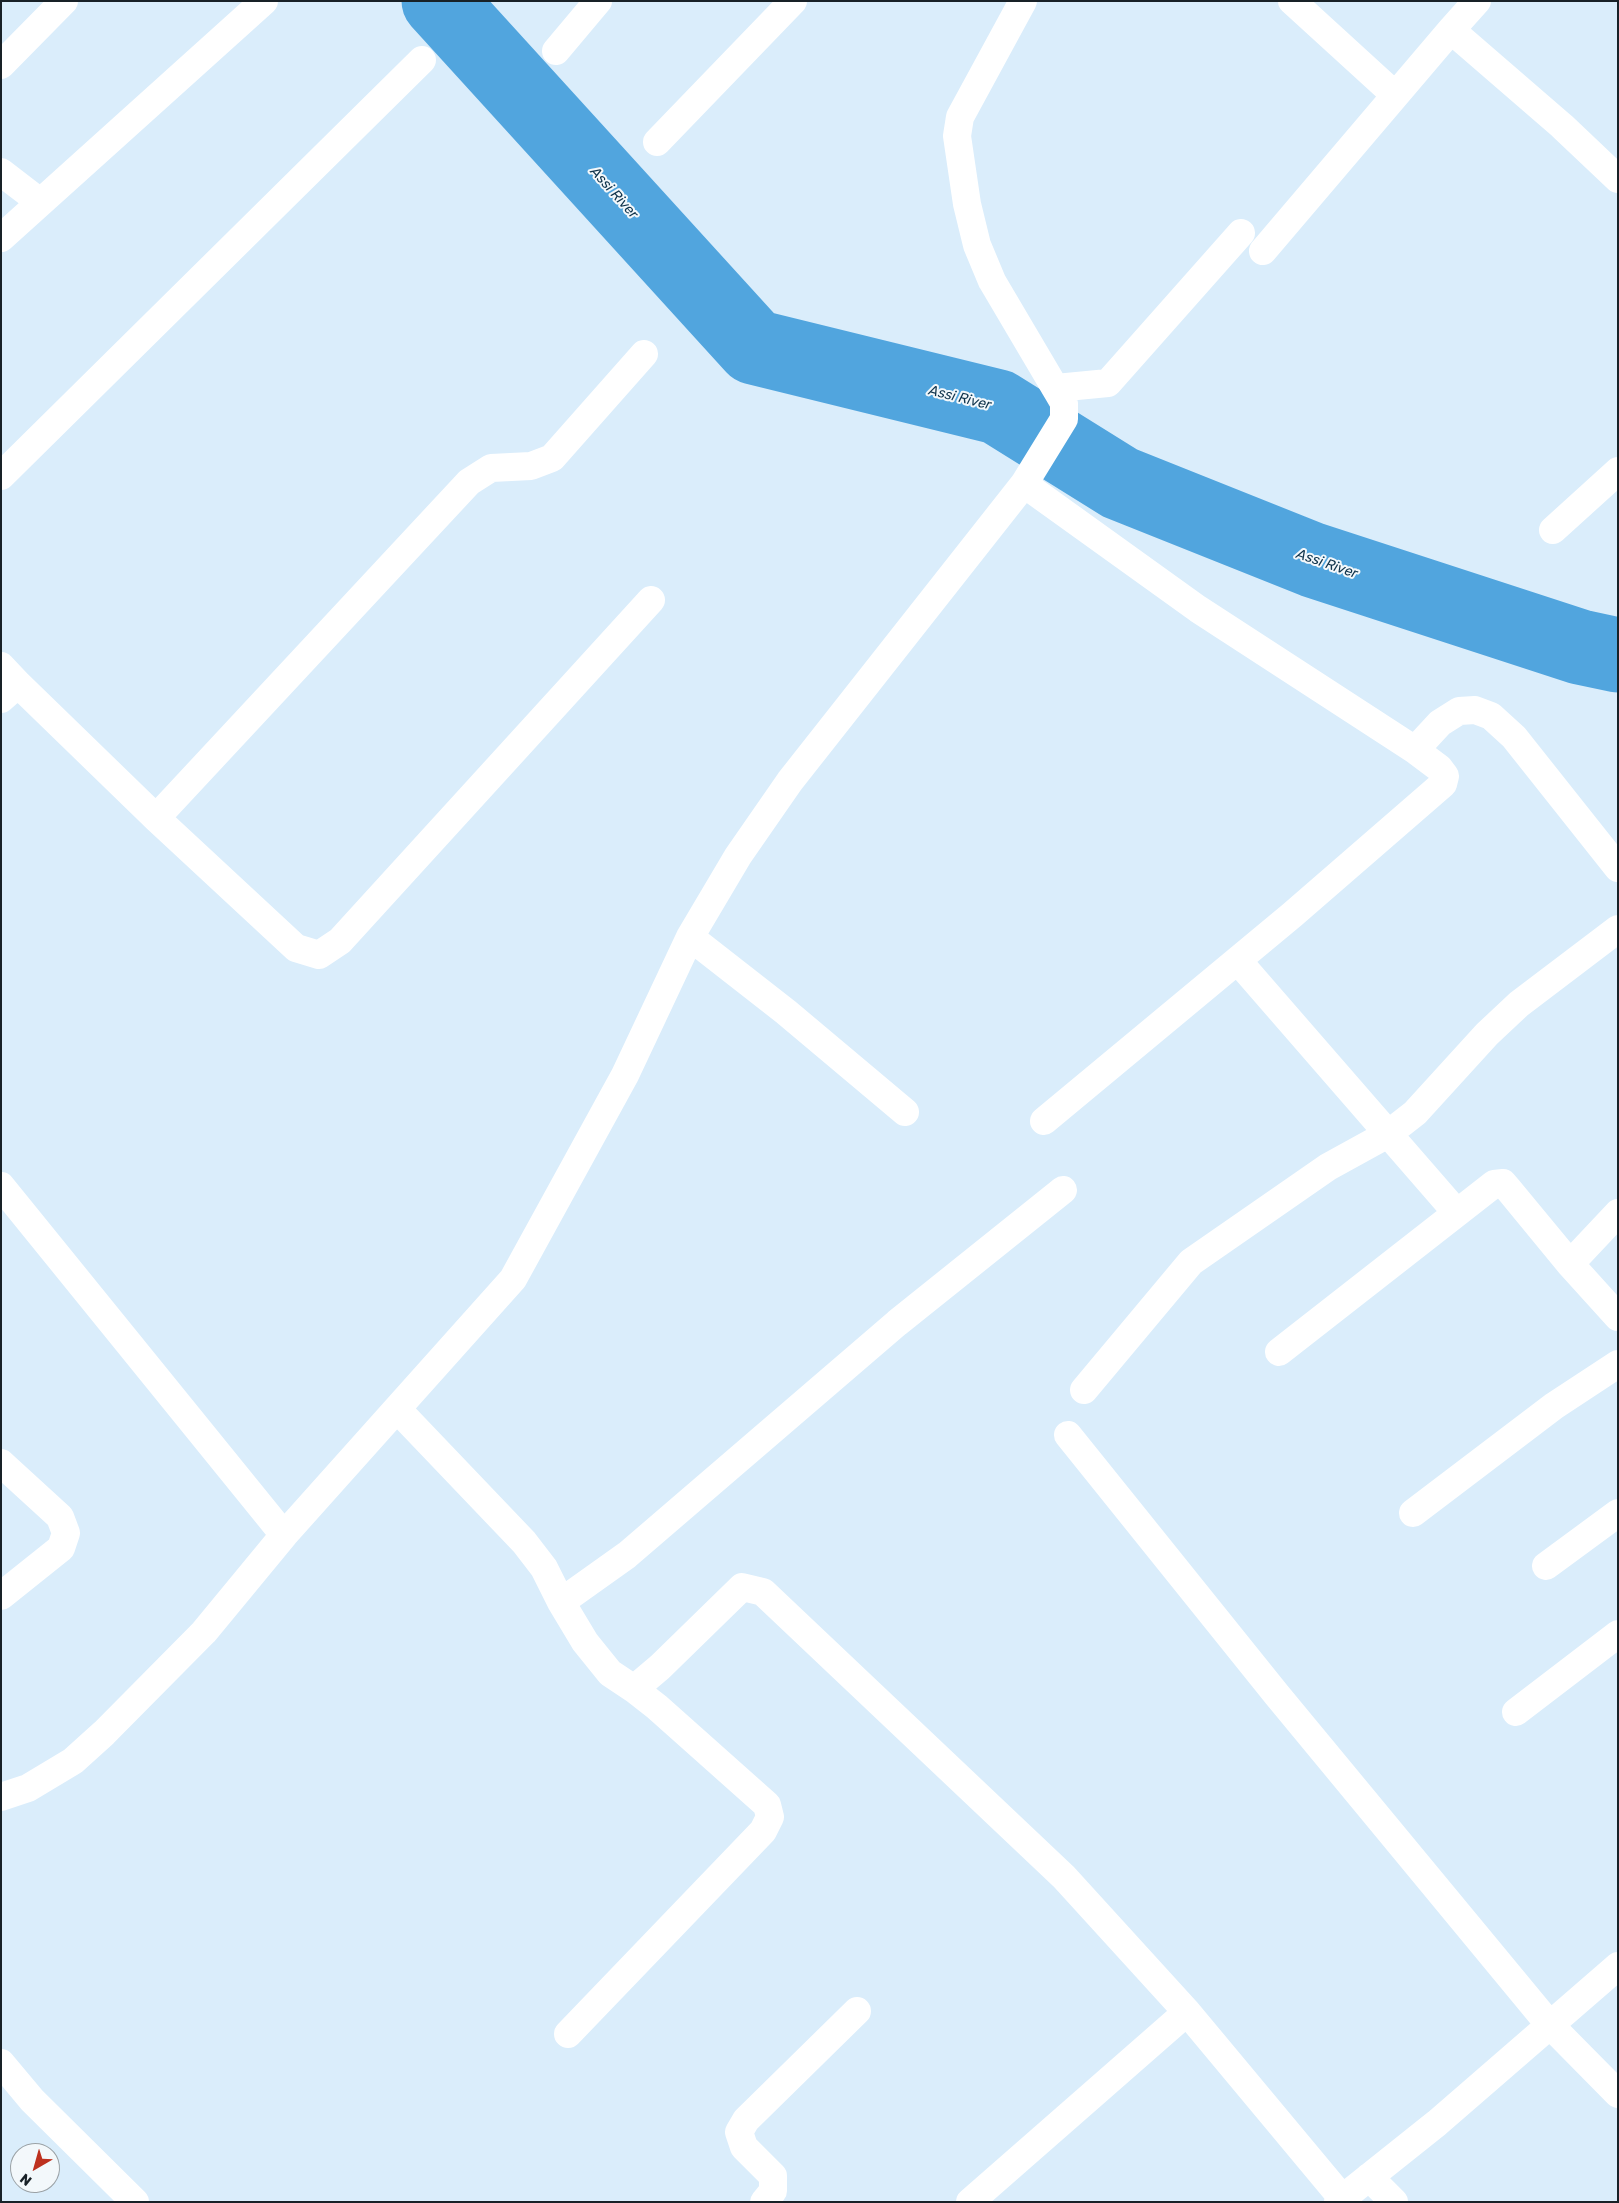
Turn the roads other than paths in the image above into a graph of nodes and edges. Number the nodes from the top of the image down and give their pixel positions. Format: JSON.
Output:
{"nodes":[{"id":1,"x":64,"y":1,"type":"edge"},
{"id":2,"x":264,"y":1,"type":"edge"},
{"id":3,"x":598,"y":1,"type":"edge"},
{"id":4,"x":793,"y":1,"type":"edge"},
{"id":5,"x":1023,"y":1,"type":"edge"},
{"id":6,"x":1292,"y":1,"type":"edge"},
{"id":7,"x":1477,"y":1,"type":"edge"},
{"id":8,"x":1451,"y":30,"type":"junction"},
{"id":9,"x":556,"y":52,"type":"dead end"},
{"id":10,"x":422,"y":60,"type":"dead end"},
{"id":11,"x":1,"y":65,"type":"edge"},
{"id":12,"x":1396,"y":95,"type":"junction"},
{"id":13,"x":657,"y":142,"type":"dead end"},
{"id":14,"x":1,"y":172,"type":"edge"},
{"id":15,"x":1618,"y":179,"type":"edge"},
{"id":16,"x":40,"y":202,"type":"junction"},
{"id":17,"x":1241,"y":233,"type":"dead end"},
{"id":18,"x":1,"y":238,"type":"edge"},
{"id":19,"x":1263,"y":251,"type":"dead end"},
{"id":20,"x":644,"y":354,"type":"dead end"},
{"id":21,"x":1056,"y":388,"type":"junction"},
{"id":22,"x":1618,"y":471,"type":"edge"},
{"id":23,"x":1,"y":476,"type":"edge"},
{"id":24,"x":1029,"y":476,"type":"junction"},
{"id":25,"x":1553,"y":530,"type":"dead end"},
{"id":26,"x":651,"y":600,"type":"dead end"},
{"id":27,"x":7,"y":683,"type":"edge"},
{"id":28,"x":1415,"y":750,"type":"junction"},
{"id":29,"x":156,"y":818,"type":"junction"},
{"id":30,"x":1618,"y":868,"type":"edge"},
{"id":31,"x":1618,"y":929,"type":"edge"},
{"id":32,"x":690,"y":937,"type":"junction"},
{"id":33,"x":1238,"y":961,"type":"junction"},
{"id":34,"x":905,"y":1112,"type":"dead end"},
{"id":35,"x":1044,"y":1121,"type":"dead end"},
{"id":36,"x":1388,"y":1134,"type":"junction"},
{"id":37,"x":1,"y":1186,"type":"edge"},
{"id":38,"x":1063,"y":1190,"type":"dead end"},
{"id":39,"x":1457,"y":1213,"type":"junction"},
{"id":40,"x":1618,"y":1213,"type":"edge"},
{"id":41,"x":1570,"y":1264,"type":"junction"},
{"id":42,"x":1618,"y":1317,"type":"edge"},
{"id":43,"x":1280,"y":1352,"type":"dead end"},
{"id":44,"x":1618,"y":1364,"type":"edge"},
{"id":45,"x":1084,"y":1390,"type":"dead end"},
{"id":46,"x":397,"y":1410,"type":"junction"},
{"id":47,"x":1068,"y":1435,"type":"dead end"},
{"id":48,"x":1,"y":1464,"type":"edge"},
{"id":49,"x":1413,"y":1513,"type":"dead end"},
{"id":50,"x":1618,"y":1513,"type":"edge"},
{"id":51,"x":284,"y":1535,"type":"junction"},
{"id":52,"x":1546,"y":1566,"type":"dead end"},
{"id":53,"x":1,"y":1596,"type":"edge"},
{"id":54,"x":561,"y":1602,"type":"junction"},
{"id":55,"x":1618,"y":1634,"type":"edge"},
{"id":56,"x":634,"y":1689,"type":"junction"},
{"id":57,"x":1516,"y":1712,"type":"dead end"},
{"id":58,"x":1,"y":1798,"type":"edge"},
{"id":59,"x":1618,"y":1966,"type":"edge"},
{"id":60,"x":857,"y":2011,"type":"dead end"},
{"id":61,"x":1187,"y":2012,"type":"junction"},
{"id":62,"x":1550,"y":2024,"type":"junction"},
{"id":63,"x":568,"y":2034,"type":"dead end"},
{"id":64,"x":1,"y":2063,"type":"edge"},
{"id":65,"x":1618,"y":2094,"type":"edge"},
{"id":66,"x":1369,"y":2177,"type":"junction"},
{"id":67,"x":1340,"y":2200,"type":"edge"},
{"id":68,"x":135,"y":2202,"type":"edge"},
{"id":69,"x":764,"y":2202,"type":"edge"},
{"id":70,"x":970,"y":2202,"type":"edge"},
{"id":71,"x":1394,"y":2202,"type":"edge"}],
"edges":[{"from":1,"to":11,"type":"street"},
{"from":2,"to":16,"type":"street"},
{"from":3,"to":9,"type":"street"},
{"from":4,"to":13,"type":"street"},
{"from":5,"to":21,"type":"street"},
{"from":6,"to":12,"type":"street"},
{"from":7,"to":8,"type":"street"},
{"from":8,"to":12,"type":"street"},
{"from":8,"to":15,"type":"street"},
{"from":10,"to":23,"type":"street"},
{"from":12,"to":19,"type":"street"},
{"from":14,"to":16,"type":"street"},
{"from":16,"to":18,"type":"street"},
{"from":17,"to":21,"type":"street"},
{"from":20,"to":29,"type":"street"},
{"from":21,"to":24,"type":"street"},
{"from":22,"to":25,"type":"street"},
{"from":24,"to":28,"type":"street"},
{"from":24,"to":32,"type":"street"},
{"from":26,"to":29,"type":"street"},
{"from":27,"to":29,"type":"street"},
{"from":28,"to":30,"type":"street"},
{"from":28,"to":33,"type":"street"},
{"from":31,"to":36,"type":"street"},
{"from":32,"to":34,"type":"street"},
{"from":32,"to":46,"type":"street"},
{"from":33,"to":35,"type":"street"},
{"from":33,"to":36,"type":"street"},
{"from":36,"to":39,"type":"street"},
{"from":36,"to":45,"type":"street"},
{"from":37,"to":51,"type":"street"},
{"from":38,"to":54,"type":"street"},
{"from":39,"to":41,"type":"street"},
{"from":39,"to":43,"type":"street"},
{"from":40,"to":41,"type":"street"},
{"from":41,"to":42,"type":"street"},
{"from":44,"to":49,"type":"street"},
{"from":46,"to":51,"type":"street"},
{"from":46,"to":54,"type":"street"},
{"from":47,"to":62,"type":"street"},
{"from":48,"to":53,"type":"street"},
{"from":50,"to":52,"type":"street"},
{"from":51,"to":58,"type":"street"},
{"from":54,"to":56,"type":"street"},
{"from":55,"to":57,"type":"street"},
{"from":56,"to":61,"type":"street"},
{"from":56,"to":63,"type":"street"},
{"from":59,"to":62,"type":"street"},
{"from":60,"to":69,"type":"street"},
{"from":61,"to":67,"type":"street"},
{"from":61,"to":70,"type":"street"},
{"from":62,"to":65,"type":"street"},
{"from":62,"to":66,"type":"street"},
{"from":64,"to":68,"type":"street"},
{"from":66,"to":67,"type":"street"},
{"from":66,"to":71,"type":"street"}]}
